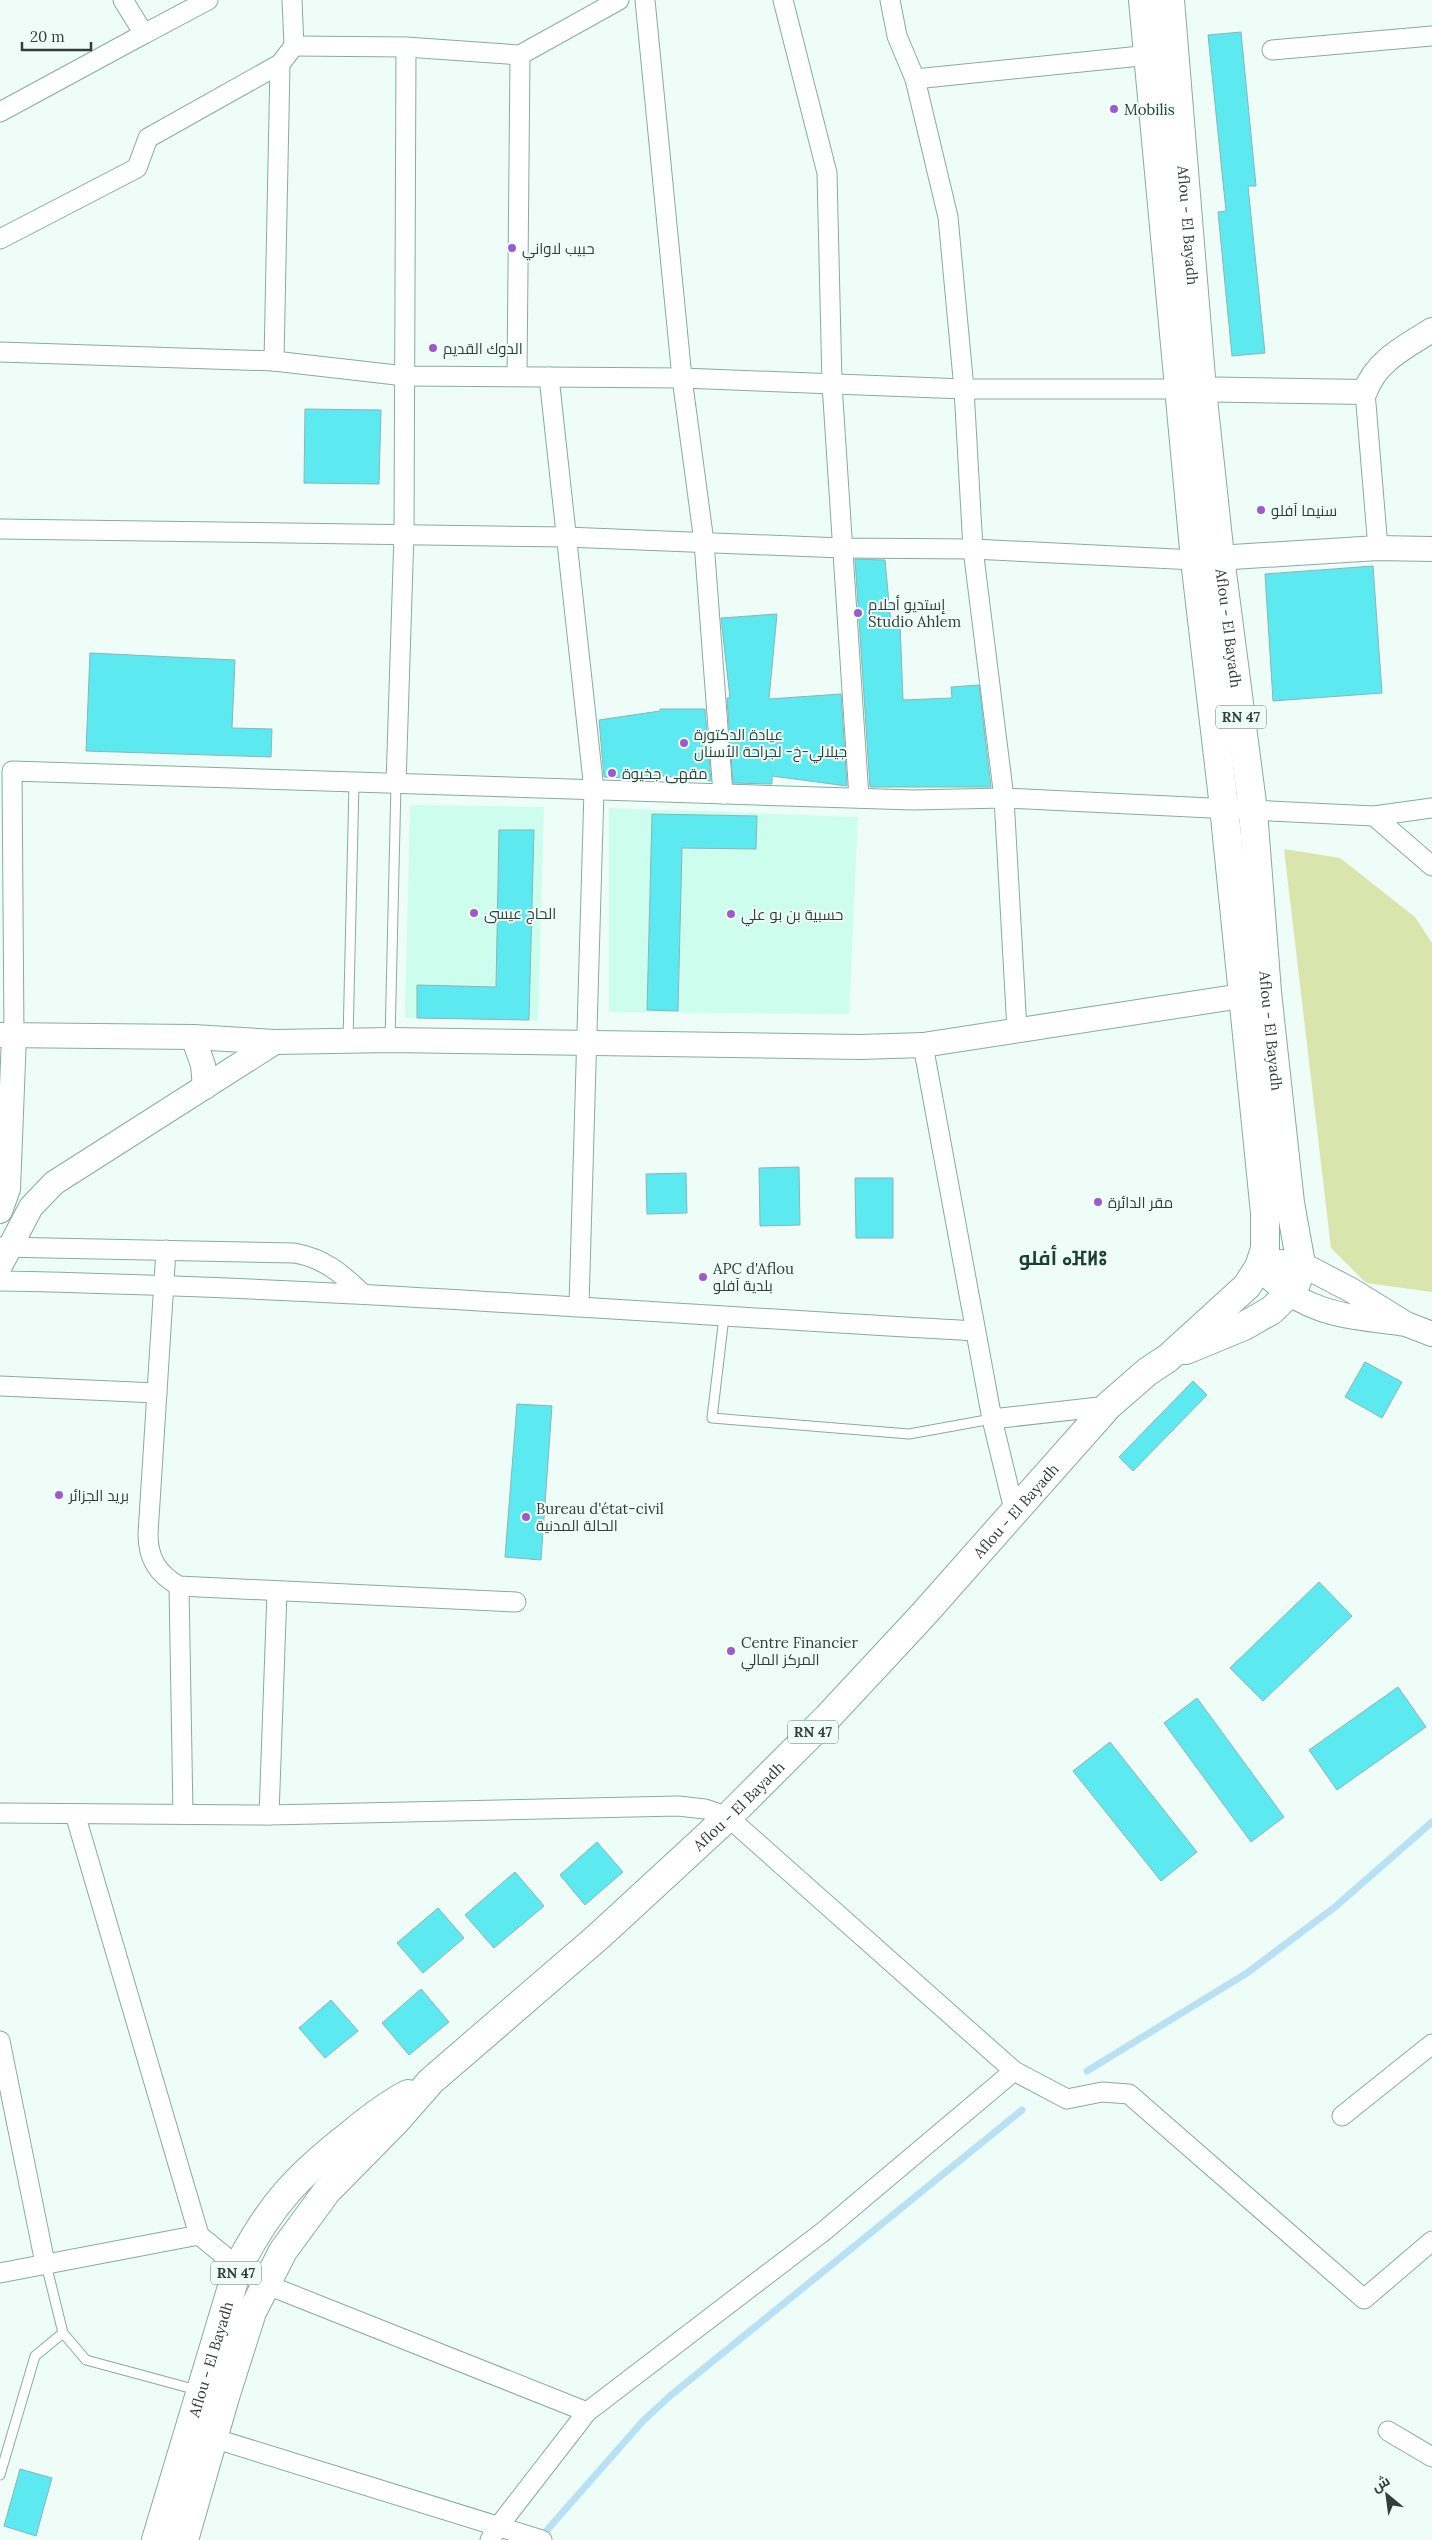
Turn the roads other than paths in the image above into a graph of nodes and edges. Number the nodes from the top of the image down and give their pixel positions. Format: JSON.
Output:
{"nodes":[{"id":1,"x":124,"y":0,"type":"edge"},
{"id":2,"x":208,"y":0,"type":"edge"},
{"id":3,"x":292,"y":0,"type":"edge"},
{"id":4,"x":619,"y":0,"type":"edge"},
{"id":5,"x":645,"y":0,"type":"edge"},
{"id":6,"x":783,"y":0,"type":"edge"},
{"id":7,"x":890,"y":0,"type":"edge"},
{"id":8,"x":1143,"y":0,"type":"edge"},
{"id":9,"x":1170,"y":0,"type":"edge"},
{"id":10,"x":144,"y":34,"type":"junction"},
{"id":11,"x":1432,"y":36,"type":"edge"},
{"id":12,"x":294,"y":46,"type":"junction"},
{"id":13,"x":406,"y":47,"type":"junction"},
{"id":14,"x":1272,"y":50,"type":"dead end"},
{"id":15,"x":520,"y":54,"type":"junction"},
{"id":16,"x":1161,"y":54,"type":"junction"},
{"id":17,"x":280,"y":64,"type":"junction"},
{"id":18,"x":915,"y":79,"type":"junction"},
{"id":19,"x":0,"y":112,"type":"edge"},
{"id":20,"x":0,"y":239,"type":"edge"},
{"id":21,"x":1432,"y":330,"type":"edge"},
{"id":22,"x":0,"y":352,"type":"edge"},
{"id":23,"x":274,"y":361,"type":"junction"},
{"id":24,"x":405,"y":376,"type":"junction"},
{"id":25,"x":517,"y":376,"type":"junction"},
{"id":26,"x":549,"y":377,"type":"junction"},
{"id":27,"x":682,"y":378,"type":"junction"},
{"id":28,"x":832,"y":384,"type":"junction"},
{"id":29,"x":964,"y":389,"type":"junction"},
{"id":30,"x":1191,"y":390,"type":"junction"},
{"id":31,"x":1365,"y":392,"type":"junction"},
{"id":32,"x":0,"y":529,"type":"edge"},
{"id":33,"x":404,"y":534,"type":"junction"},
{"id":34,"x":566,"y":537,"type":"junction"},
{"id":35,"x":704,"y":542,"type":"junction"},
{"id":36,"x":842,"y":548,"type":"junction"},
{"id":37,"x":1378,"y":548,"type":"junction"},
{"id":38,"x":973,"y":549,"type":"junction"},
{"id":39,"x":1432,"y":549,"type":"edge"},
{"id":40,"x":1207,"y":558,"type":"junction"},
{"id":41,"x":6,"y":771,"type":"edge"},
{"id":42,"x":354,"y":782,"type":"junction"},
{"id":43,"x":396,"y":784,"type":"junction"},
{"id":44,"x":594,"y":790,"type":"junction"},
{"id":45,"x":723,"y":794,"type":"junction"},
{"id":46,"x":859,"y":798,"type":"junction"},
{"id":47,"x":1004,"y":798,"type":"junction"},
{"id":48,"x":1224,"y":807,"type":"junction"},
{"id":49,"x":1432,"y":808,"type":"edge"},
{"id":50,"x":1253,"y":811,"type":"junction"},
{"id":51,"x":1374,"y":816,"type":"junction"},
{"id":52,"x":1432,"y":866,"type":"edge"},
{"id":53,"x":1254,"y":994,"type":"junction"},
{"id":54,"x":1017,"y":1030,"type":"junction"},
{"id":55,"x":7,"y":1035,"type":"edge"},
{"id":56,"x":193,"y":1038,"type":"junction"},
{"id":57,"x":390,"y":1040,"type":"junction"},
{"id":58,"x":276,"y":1042,"type":"junction"},
{"id":59,"x":348,"y":1042,"type":"junction"},
{"id":60,"x":585,"y":1044,"type":"junction"},
{"id":61,"x":923,"y":1045,"type":"junction"},
{"id":62,"x":205,"y":1087,"type":"junction"},
{"id":63,"x":0,"y":1211,"type":"edge"},
{"id":64,"x":166,"y":1250,"type":"junction"},
{"id":65,"x":3,"y":1254,"type":"edge"},
{"id":66,"x":1301,"y":1264,"type":"junction"},
{"id":67,"x":1259,"y":1267,"type":"junction"},
{"id":68,"x":0,"y":1281,"type":"edge"},
{"id":69,"x":164,"y":1284,"type":"junction"},
{"id":70,"x":363,"y":1294,"type":"junction"},
{"id":71,"x":1289,"y":1295,"type":"junction"},
{"id":72,"x":578,"y":1306,"type":"junction"},
{"id":73,"x":724,"y":1317,"type":"junction"},
{"id":74,"x":1406,"y":1324,"type":"junction"},
{"id":75,"x":975,"y":1331,"type":"junction"},
{"id":76,"x":1432,"y":1334,"type":"edge"},
{"id":77,"x":1168,"y":1358,"type":"junction"},
{"id":78,"x":0,"y":1386,"type":"edge"},
{"id":79,"x":157,"y":1393,"type":"junction"},
{"id":80,"x":1108,"y":1406,"type":"junction"},
{"id":81,"x":992,"y":1419,"type":"junction"},
{"id":82,"x":1014,"y":1510,"type":"junction"},
{"id":83,"x":179,"y":1586,"type":"junction"},
{"id":84,"x":277,"y":1592,"type":"junction"},
{"id":85,"x":516,"y":1602,"type":"dead end"},
{"id":86,"x":0,"y":1813,"type":"edge"},
{"id":87,"x":75,"y":1814,"type":"junction"},
{"id":88,"x":183,"y":1814,"type":"junction"},
{"id":89,"x":270,"y":1815,"type":"junction"},
{"id":90,"x":728,"y":1817,"type":"junction"},
{"id":91,"x":0,"y":2041,"type":"edge"},
{"id":92,"x":1432,"y":2044,"type":"edge"},
{"id":93,"x":1014,"y":2071,"type":"junction"},
{"id":94,"x":431,"y":2081,"type":"junction"},
{"id":95,"x":1342,"y":2116,"type":"dead end"},
{"id":96,"x":199,"y":2234,"type":"junction"},
{"id":97,"x":1432,"y":2241,"type":"edge"},
{"id":98,"x":46,"y":2263,"type":"junction"},
{"id":99,"x":238,"y":2267,"type":"junction"},
{"id":100,"x":0,"y":2272,"type":"edge"},
{"id":101,"x":265,"y":2284,"type":"junction"},
{"id":102,"x":63,"y":2333,"type":"junction"},
{"id":103,"x":212,"y":2393,"type":"junction"},
{"id":104,"x":587,"y":2412,"type":"junction"},
{"id":105,"x":1388,"y":2431,"type":"dead end"},
{"id":106,"x":212,"y":2438,"type":"junction"},
{"id":107,"x":1432,"y":2456,"type":"edge"},
{"id":108,"x":0,"y":2475,"type":"edge"},
{"id":109,"x":499,"y":2532,"type":"edge"},
{"id":110,"x":156,"y":2540,"type":"edge"},
{"id":111,"x":184,"y":2540,"type":"edge"},
{"id":112,"x":542,"y":2540,"type":"edge"}],
"edges":[{"from":1,"to":10,"type":"street"},
{"from":2,"to":10,"type":"street"},
{"from":3,"to":12,"type":"street"},
{"from":4,"to":15,"type":"street"},
{"from":5,"to":27,"type":"street"},
{"from":6,"to":28,"type":"street"},
{"from":7,"to":18,"type":"street"},
{"from":8,"to":16,"type":"main road","name":"Aflou - El Bayadh","number":"RN 47"},
{"from":9,"to":16,"type":"main road","name":"Aflou - El Bayadh","number":"RN 47"},
{"from":10,"to":19,"type":"street"},
{"from":11,"to":14,"type":"street"},
{"from":12,"to":13,"type":"street"},
{"from":12,"to":17,"type":"street"},
{"from":13,"to":15,"type":"street"},
{"from":13,"to":24,"type":"street"},
{"from":15,"to":25,"type":"street"},
{"from":16,"to":18,"type":"street"},
{"from":16,"to":30,"type":"main road","name":"Aflou - El Bayadh","number":"RN 47"},
{"from":17,"to":20,"type":"street"},
{"from":17,"to":23,"type":"street"},
{"from":18,"to":29,"type":"street"},
{"from":21,"to":31,"type":"street"},
{"from":22,"to":23,"type":"street"},
{"from":23,"to":24,"type":"street"},
{"from":24,"to":25,"type":"street"},
{"from":24,"to":33,"type":"street"},
{"from":25,"to":26,"type":"street"},
{"from":26,"to":27,"type":"street"},
{"from":26,"to":34,"type":"street"},
{"from":27,"to":28,"type":"street"},
{"from":27,"to":35,"type":"street"},
{"from":28,"to":29,"type":"street"},
{"from":28,"to":36,"type":"street"},
{"from":29,"to":30,"type":"street"},
{"from":29,"to":38,"type":"street"},
{"from":30,"to":31,"type":"street"},
{"from":30,"to":40,"type":"main road","name":"Aflou - El Bayadh","number":"RN 47"},
{"from":31,"to":37,"type":"street"},
{"from":32,"to":33,"type":"street"},
{"from":33,"to":34,"type":"street"},
{"from":33,"to":43,"type":"street"},
{"from":34,"to":35,"type":"street"},
{"from":34,"to":44,"type":"street"},
{"from":35,"to":36,"type":"street"},
{"from":35,"to":45,"type":"street"},
{"from":36,"to":38,"type":"street"},
{"from":36,"to":46,"type":"street"},
{"from":37,"to":39,"type":"street"},
{"from":37,"to":40,"type":"street"},
{"from":38,"to":40,"type":"street"},
{"from":38,"to":47,"type":"street"},
{"from":40,"to":48,"type":"main road","name":"Aflou - El Bayadh","number":"RN 47"},
{"from":40,"to":50,"type":"main road","name":"Aflou - El Bayadh","number":"RN 47"},
{"from":41,"to":42,"type":"street"},
{"from":41,"to":55,"type":"street"},
{"from":42,"to":43,"type":"street"},
{"from":42,"to":59,"type":"lane"},
{"from":43,"to":44,"type":"street"},
{"from":43,"to":57,"type":"lane"},
{"from":44,"to":45,"type":"street"},
{"from":44,"to":60,"type":"street"},
{"from":45,"to":46,"type":"street"},
{"from":46,"to":47,"type":"street"},
{"from":47,"to":48,"type":"street"},
{"from":47,"to":54,"type":"street"},
{"from":48,"to":50,"type":"street"},
{"from":48,"to":53,"type":"main road","name":"Aflou - El Bayadh","number":"RN 47"},
{"from":49,"to":51,"type":"street"},
{"from":50,"to":51,"type":"street"},
{"from":50,"to":53,"type":"main road","name":"Aflou - El Bayadh","number":"RN 47"},
{"from":51,"to":52,"type":"street"},
{"from":53,"to":54,"type":"street"},
{"from":53,"to":66,"type":"main road","name":"Aflou - El Bayadh","number":"RN 47"},
{"from":53,"to":67,"type":"main road","name":"Aflou - El Bayadh","number":"RN 47"},
{"from":54,"to":61,"type":"street"},
{"from":55,"to":56,"type":"street"},
{"from":55,"to":63,"type":"street"},
{"from":56,"to":58,"type":"street"},
{"from":56,"to":62,"type":"street"},
{"from":57,"to":59,"type":"street"},
{"from":57,"to":60,"type":"street"},
{"from":58,"to":59,"type":"street"},
{"from":58,"to":62,"type":"street"},
{"from":60,"to":61,"type":"street"},
{"from":60,"to":72,"type":"street"},
{"from":61,"to":75,"type":"street"},
{"from":62,"to":65,"type":"street"},
{"from":64,"to":65,"type":"street"},
{"from":64,"to":69,"type":"street"},
{"from":64,"to":70,"type":"street"},
{"from":66,"to":67,"type":"street"},
{"from":66,"to":71,"type":"main road","name":"Aflou - El Bayadh","number":"RN 47"},
{"from":66,"to":74,"type":"street"},
{"from":67,"to":71,"type":"street"},
{"from":67,"to":77,"type":"main road","name":"Aflou - El Bayadh","number":"RN 47"},
{"from":68,"to":69,"type":"street"},
{"from":69,"to":70,"type":"street"},
{"from":69,"to":79,"type":"street"},
{"from":70,"to":72,"type":"street"},
{"from":71,"to":74,"type":"street"},
{"from":71,"to":77,"type":"main road","name":"Aflou - El Bayadh","number":"RN 47"},
{"from":72,"to":73,"type":"street"},
{"from":73,"to":75,"type":"street"},
{"from":73,"to":81,"type":"lane"},
{"from":74,"to":76,"type":"street"},
{"from":75,"to":81,"type":"street"},
{"from":77,"to":80,"type":"main road","name":"Aflou - El Bayadh","number":"RN 47"},
{"from":78,"to":79,"type":"street"},
{"from":79,"to":83,"type":"street"},
{"from":80,"to":81,"type":"street"},
{"from":80,"to":82,"type":"main road","name":"Aflou - El Bayadh","number":"RN 47"},
{"from":81,"to":82,"type":"street"},
{"from":82,"to":90,"type":"main road","name":"Aflou - El Bayadh","number":"RN 47"},
{"from":83,"to":84,"type":"street"},
{"from":83,"to":88,"type":"street"},
{"from":84,"to":85,"type":"street"},
{"from":84,"to":89,"type":"street"},
{"from":86,"to":87,"type":"street"},
{"from":87,"to":88,"type":"street"},
{"from":87,"to":96,"type":"street"},
{"from":88,"to":89,"type":"street"},
{"from":89,"to":90,"type":"street"},
{"from":90,"to":93,"type":"street"},
{"from":90,"to":94,"type":"main road","name":"Aflou - El Bayadh","number":"RN 47"},
{"from":91,"to":98,"type":"street"},
{"from":92,"to":95,"type":"street"},
{"from":93,"to":97,"type":"street"},
{"from":93,"to":104,"type":"street"},
{"from":94,"to":99,"type":"main road","name":"Aflou - El Bayadh","number":"RN 47"},
{"from":94,"to":101,"type":"main road","name":"Aflou - El Bayadh","number":"RN 47"},
{"from":96,"to":98,"type":"street"},
{"from":96,"to":99,"type":"street"},
{"from":98,"to":100,"type":"street"},
{"from":98,"to":102,"type":"lane"},
{"from":99,"to":101,"type":"street"},
{"from":99,"to":103,"type":"main road","name":"Aflou - El Bayadh","number":"RN 47"},
{"from":101,"to":103,"type":"main road","name":"Aflou - El Bayadh","number":"RN 47"},
{"from":101,"to":104,"type":"street"},
{"from":102,"to":103,"type":"lane"},
{"from":102,"to":108,"type":"lane"},
{"from":103,"to":106,"type":"main road","name":"Aflou - El Bayadh","number":"RN 47"},
{"from":103,"to":110,"type":"main road","name":"Aflou - El Bayadh","number":"RN 47"},
{"from":104,"to":109,"type":"street"},
{"from":105,"to":107,"type":"street"},
{"from":106,"to":109,"type":"street"},
{"from":106,"to":111,"type":"main road","name":"Aflou - El Bayadh","number":"RN 47"},
{"from":109,"to":112,"type":"street"}]}
